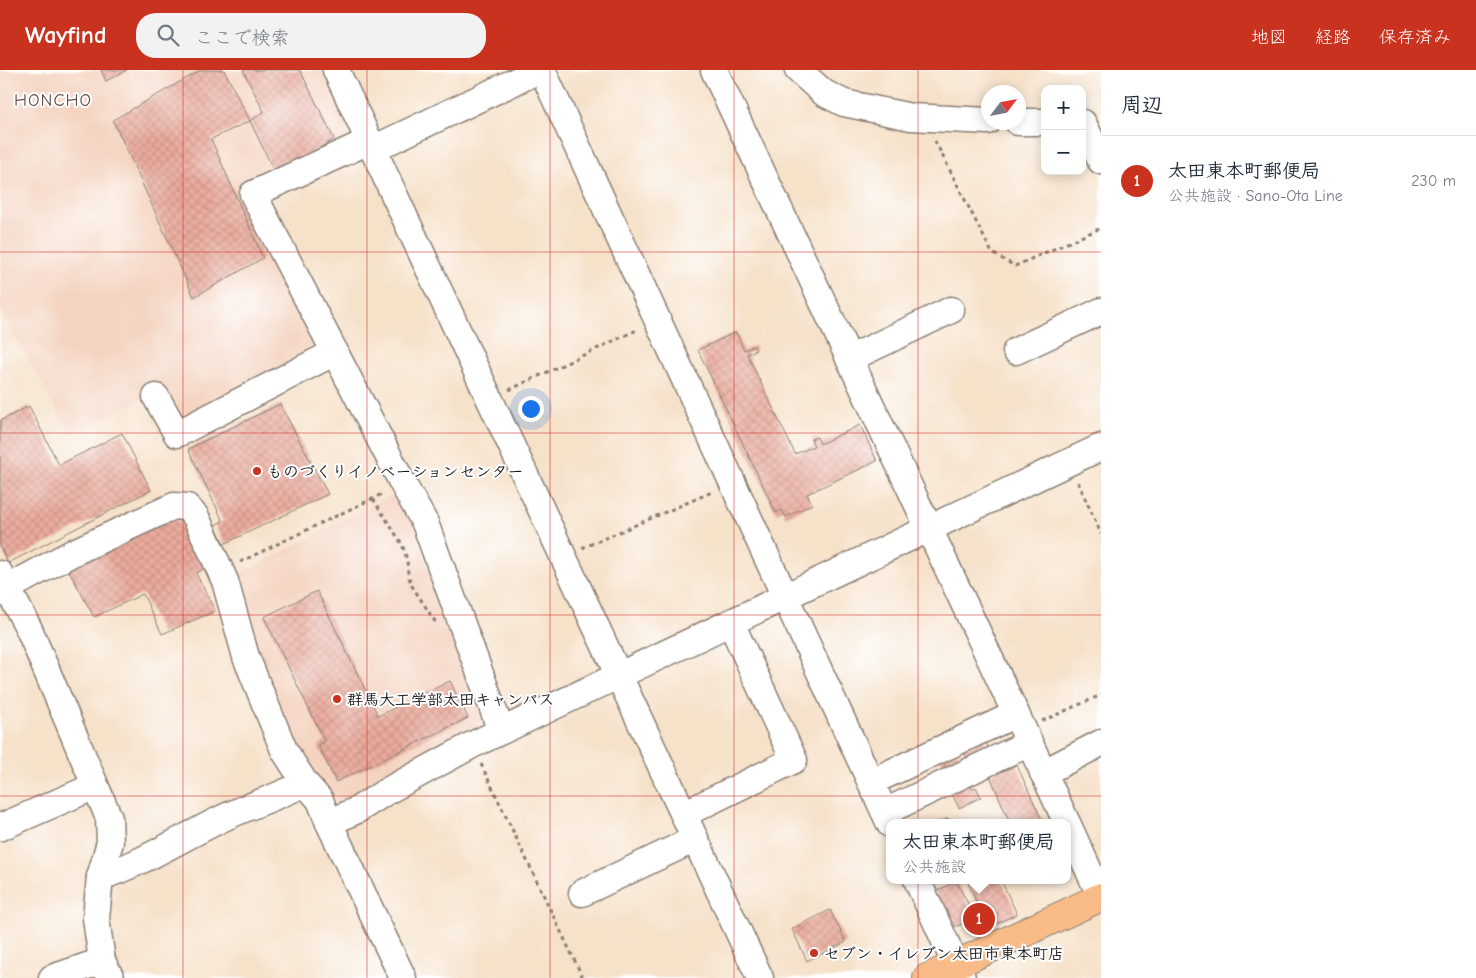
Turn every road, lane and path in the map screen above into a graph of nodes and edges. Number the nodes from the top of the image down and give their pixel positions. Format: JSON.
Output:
{"nodes":[{"id":1,"x":336,"y":70,"type":"edge"},
{"id":2,"x":541,"y":70,"type":"edge"},
{"id":3,"x":714,"y":70,"type":"edge"},
{"id":4,"x":798,"y":70,"type":"edge"},
{"id":5,"x":922,"y":117,"type":"junction"},
{"id":6,"x":981,"y":121,"type":"edge"},
{"id":7,"x":1089,"y":121,"type":"edge"},
{"id":8,"x":1026,"y":122,"type":"edge"},
{"id":9,"x":1041,"y":122,"type":"edge"},
{"id":10,"x":371,"y":145,"type":"junction"},
{"id":11,"x":1101,"y":161,"type":"edge"},
{"id":12,"x":1101,"y":228,"type":"edge"},
{"id":13,"x":951,"y":310,"type":"dead end"},
{"id":14,"x":1101,"y":311,"type":"edge"},
{"id":15,"x":658,"y":320,"type":"junction"},
{"id":16,"x":1016,"y":351,"type":"dead end"},
{"id":17,"x":335,"y":352,"type":"junction"},
{"id":18,"x":849,"y":359,"type":"junction"},
{"id":19,"x":156,"y":397,"type":"dead end"},
{"id":20,"x":490,"y":399,"type":"junction"},
{"id":21,"x":1101,"y":447,"type":"edge"},
{"id":22,"x":1069,"y":462,"type":"junction"},
{"id":23,"x":733,"y":483,"type":"junction"},
{"id":24,"x":403,"y":484,"type":"junction"},
{"id":25,"x":374,"y":498,"type":"junction"},
{"id":26,"x":928,"y":529,"type":"junction"},
{"id":27,"x":1101,"y":534,"type":"edge"},
{"id":28,"x":564,"y":556,"type":"junction"},
{"id":29,"x":240,"y":562,"type":"dead end"},
{"id":30,"x":2,"y":585,"type":"edge"},
{"id":31,"x":786,"y":597,"type":"junction"},
{"id":32,"x":731,"y":623,"type":"junction"},
{"id":33,"x":440,"y":629,"type":"dead end"},
{"id":34,"x":620,"y":676,"type":"junction"},
{"id":35,"x":1101,"y":695,"type":"edge"},
{"id":36,"x":1022,"y":728,"type":"junction"},
{"id":37,"x":501,"y":731,"type":"junction"},
{"id":38,"x":1101,"y":743,"type":"edge"},
{"id":39,"x":472,"y":745,"type":"junction"},
{"id":40,"x":1043,"y":772,"type":"junction"},
{"id":41,"x":871,"y":782,"type":"junction"},
{"id":42,"x":305,"y":783,"type":"junction"},
{"id":43,"x":95,"y":786,"type":"junction"},
{"id":44,"x":684,"y":814,"type":"junction"},
{"id":45,"x":888,"y":818,"type":"edge"},
{"id":46,"x":1065,"y":819,"type":"edge"},
{"id":47,"x":329,"y":823,"type":"junction"},
{"id":48,"x":0,"y":826,"type":"edge"},
{"id":49,"x":1071,"y":833,"type":"edge"},
{"id":50,"x":695,"y":839,"type":"junction"},
{"id":51,"x":100,"y":877,"type":"junction"},
{"id":52,"x":918,"y":884,"type":"edge"},
{"id":53,"x":582,"y":893,"type":"dead end"},
{"id":54,"x":1101,"y":897,"type":"edge"},
{"id":55,"x":106,"y":969,"type":"edge"},
{"id":56,"x":959,"y":971,"type":"edge"},
{"id":57,"x":52,"y":978,"type":"edge"},
{"id":58,"x":403,"y":978,"type":"edge"},
{"id":59,"x":583,"y":978,"type":"edge"},
{"id":60,"x":760,"y":978,"type":"edge"},
{"id":61,"x":927,"y":978,"type":"edge"}],
"edges":[{"from":1,"to":10,"type":"street"},
{"from":2,"to":10,"type":"street"},
{"from":2,"to":15,"type":"street"},
{"from":3,"to":18,"type":"street"},
{"from":4,"to":5,"type":"street"},
{"from":5,"to":6,"type":"street"},
{"from":5,"to":12,"type":"path"},
{"from":7,"to":11,"type":"street"},
{"from":8,"to":9,"type":"street"},
{"from":10,"to":17,"type":"street"},
{"from":10,"to":20,"type":"street"},
{"from":13,"to":18,"type":"street"},
{"from":14,"to":16,"type":"street"},
{"from":15,"to":20,"type":"path"},
{"from":15,"to":23,"type":"street"},
{"from":17,"to":19,"type":"street"},
{"from":17,"to":24,"type":"street"},
{"from":18,"to":26,"type":"street"},
{"from":20,"to":28,"type":"street"},
{"from":21,"to":22,"type":"street"},
{"from":22,"to":26,"type":"street"},
{"from":22,"to":27,"type":"path"},
{"from":23,"to":28,"type":"path"},
{"from":23,"to":31,"type":"street"},
{"from":24,"to":25,"type":"path"},
{"from":24,"to":37,"type":"street"},
{"from":25,"to":29,"type":"path"},
{"from":25,"to":33,"type":"path"},
{"from":26,"to":31,"type":"street"},
{"from":26,"to":36,"type":"street"},
{"from":28,"to":34,"type":"street"},
{"from":30,"to":42,"type":"street"},
{"from":30,"to":43,"type":"street"},
{"from":31,"to":32,"type":"street"},
{"from":31,"to":41,"type":"street"},
{"from":32,"to":34,"type":"street"},
{"from":32,"to":44,"type":"street"},
{"from":34,"to":37,"type":"street"},
{"from":34,"to":44,"type":"street"},
{"from":35,"to":36,"type":"path"},
{"from":36,"to":40,"type":"street"},
{"from":36,"to":41,"type":"street"},
{"from":36,"to":45,"type":"street"},
{"from":37,"to":39,"type":"street"},
{"from":38,"to":40,"type":"street"},
{"from":39,"to":47,"type":"street"},
{"from":39,"to":59,"type":"path"},
{"from":40,"to":46,"type":"street"},
{"from":41,"to":45,"type":"street"},
{"from":42,"to":47,"type":"street"},
{"from":42,"to":51,"type":"street"},
{"from":43,"to":48,"type":"street"},
{"from":43,"to":51,"type":"street"},
{"from":44,"to":50,"type":"street"},
{"from":47,"to":58,"type":"street"},
{"from":49,"to":54,"type":"street"},
{"from":50,"to":53,"type":"street"},
{"from":50,"to":60,"type":"street"},
{"from":51,"to":55,"type":"street"},
{"from":52,"to":56,"type":"street"},
{"from":54,"to":56,"type":"main road"},
{"from":55,"to":57,"type":"street"},
{"from":56,"to":61,"type":"main road"}]}
